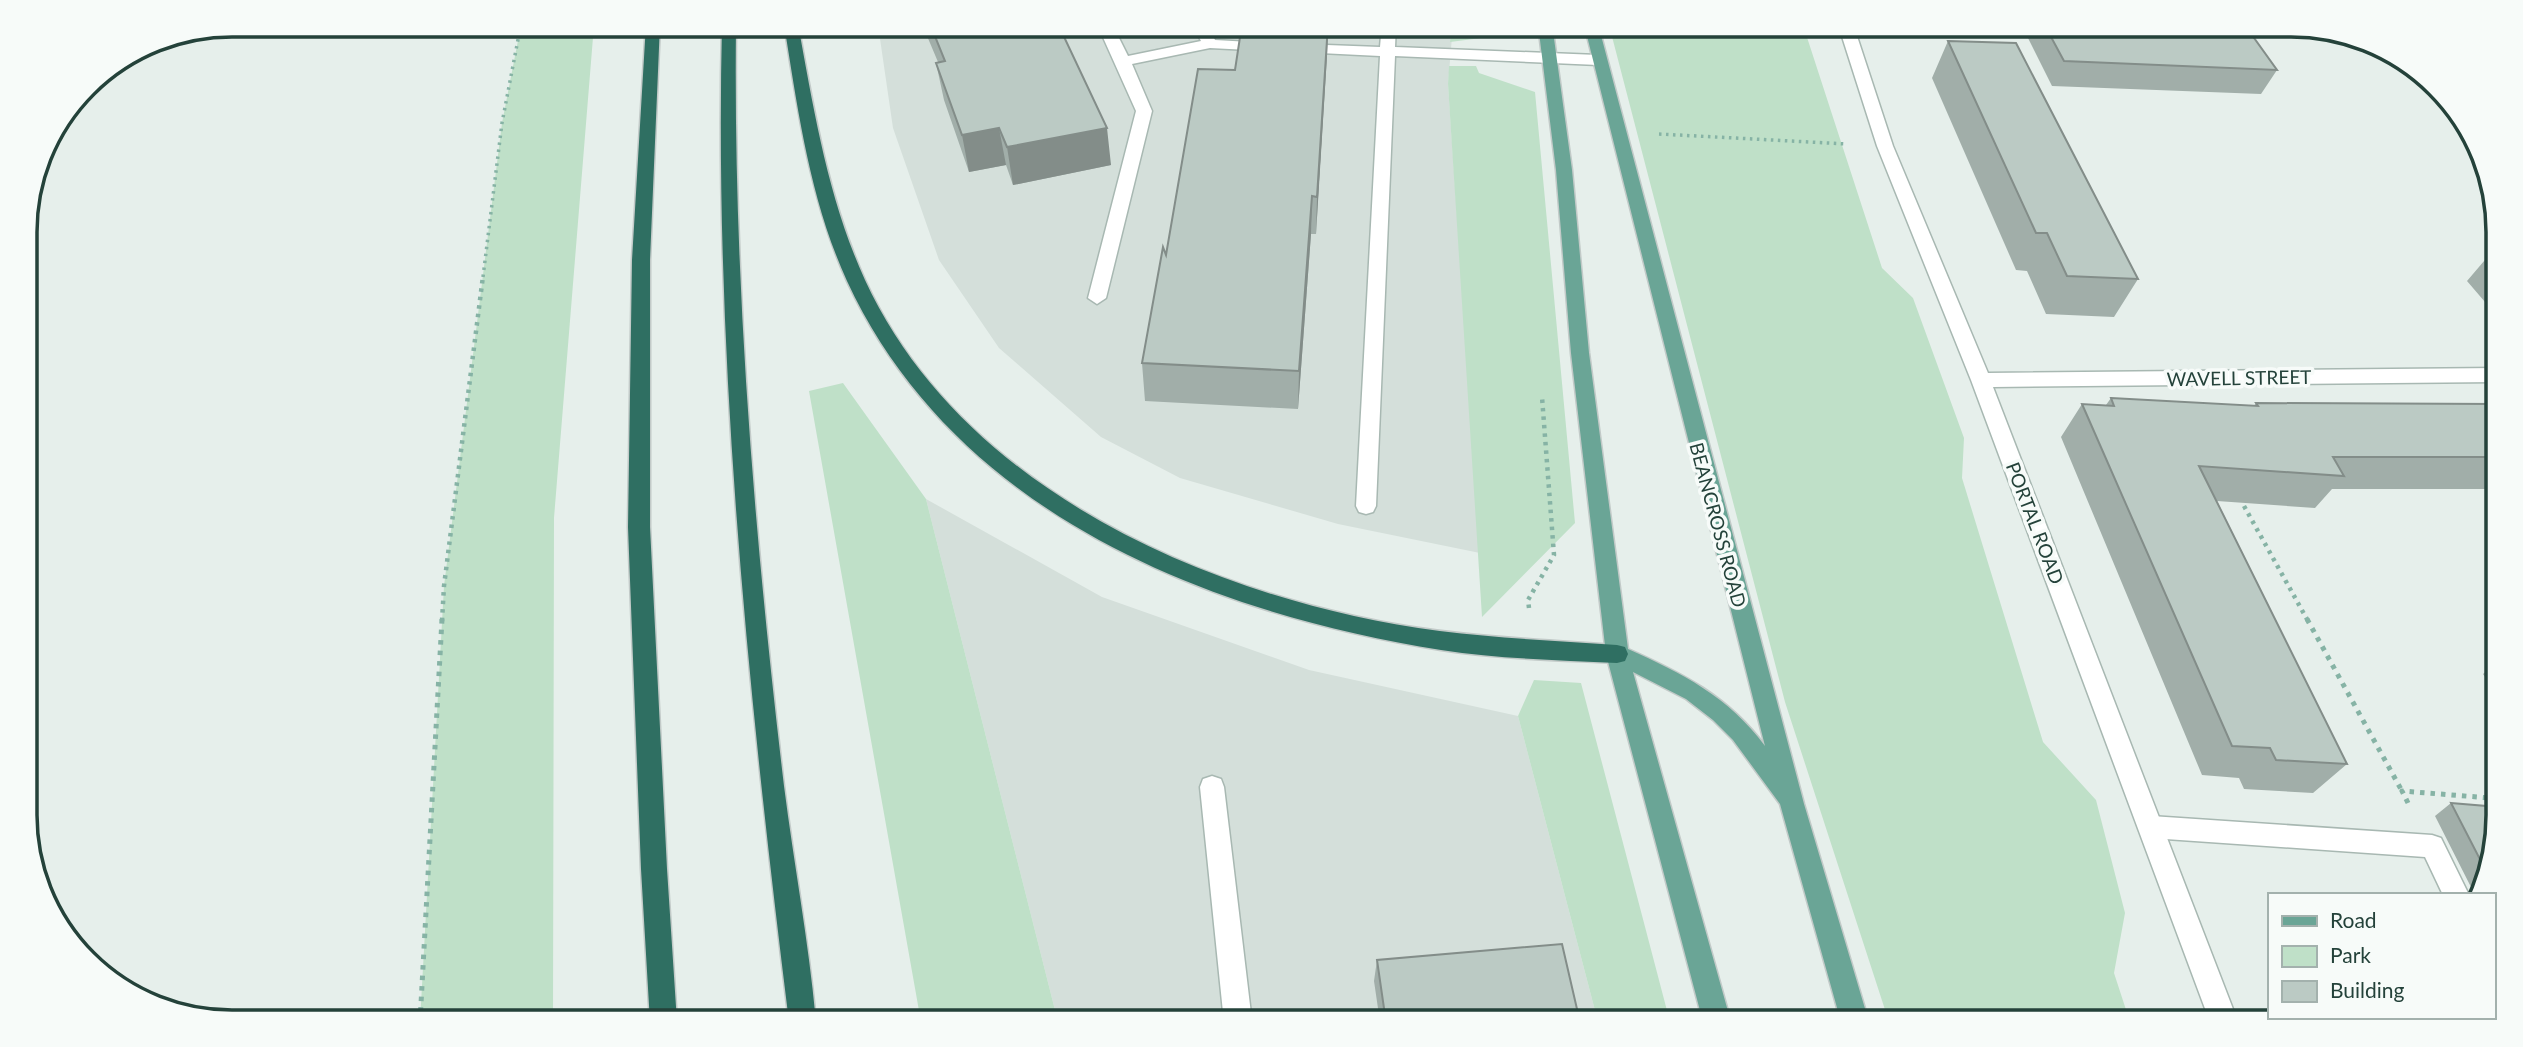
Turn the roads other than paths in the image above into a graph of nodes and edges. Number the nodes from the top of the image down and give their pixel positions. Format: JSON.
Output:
{"nodes":[{"id":1,"x":652,"y":37,"type":"edge"},
{"id":2,"x":729,"y":37,"type":"edge"},
{"id":3,"x":793,"y":37,"type":"edge"},
{"id":4,"x":1111,"y":37,"type":"edge"},
{"id":5,"x":1206,"y":37,"type":"edge"},
{"id":6,"x":1388,"y":37,"type":"edge"},
{"id":7,"x":1547,"y":37,"type":"edge"},
{"id":8,"x":1594,"y":37,"type":"edge"},
{"id":9,"x":1849,"y":37,"type":"edge"},
{"id":10,"x":1210,"y":44,"type":"junction"},
{"id":11,"x":1387,"y":52,"type":"junction"},
{"id":12,"x":1549,"y":58,"type":"junction"},
{"id":13,"x":1598,"y":60,"type":"junction"},
{"id":14,"x":1124,"y":61,"type":"junction"},
{"id":15,"x":1097,"y":298,"type":"dead end"},
{"id":16,"x":2486,"y":375,"type":"edge"},
{"id":17,"x":1981,"y":380,"type":"junction"},
{"id":18,"x":1366,"y":506,"type":"dead end"},
{"id":19,"x":1617,"y":654,"type":"junction"},
{"id":20,"x":1212,"y":787,"type":"dead end"},
{"id":21,"x":1792,"y":804,"type":"junction"},
{"id":22,"x":2151,"y":827,"type":"junction"},
{"id":23,"x":2455,"y":893,"type":"edge"},
{"id":24,"x":663,"y":1010,"type":"edge"},
{"id":25,"x":801,"y":1010,"type":"edge"},
{"id":26,"x":1237,"y":1010,"type":"edge"},
{"id":27,"x":1714,"y":1010,"type":"edge"},
{"id":28,"x":1852,"y":1010,"type":"edge"},
{"id":29,"x":2220,"y":1010,"type":"edge"}],
"edges":[{"from":1,"to":24,"type":"highway"},
{"from":2,"to":25,"type":"highway"},
{"from":3,"to":19,"type":"highway"},
{"from":4,"to":14,"type":"street"},
{"from":5,"to":10,"type":"street"},
{"from":6,"to":11,"type":"street"},
{"from":7,"to":12,"type":"main road"},
{"from":8,"to":13,"type":"main road","name":"BEANCROSS ROAD"},
{"from":9,"to":17,"type":"street","name":"PORTAL ROAD"},
{"from":10,"to":11,"type":"street"},
{"from":10,"to":14,"type":"street"},
{"from":11,"to":12,"type":"street"},
{"from":11,"to":18,"type":"street"},
{"from":12,"to":13,"type":"street"},
{"from":12,"to":19,"type":"main road"},
{"from":13,"to":21,"type":"main road","name":"BEANCROSS ROAD"},
{"from":14,"to":15,"type":"street"},
{"from":16,"to":17,"type":"street","name":"WAVELL STREET"},
{"from":17,"to":22,"type":"street","name":"PORTAL ROAD"},
{"from":19,"to":21,"type":"main road"},
{"from":19,"to":27,"type":"main road"},
{"from":20,"to":26,"type":"street"},
{"from":21,"to":28,"type":"main road","name":"BEANCROSS ROAD"},
{"from":22,"to":23,"type":"street"},
{"from":22,"to":29,"type":"street","name":"PORTAL ROAD"}]}
